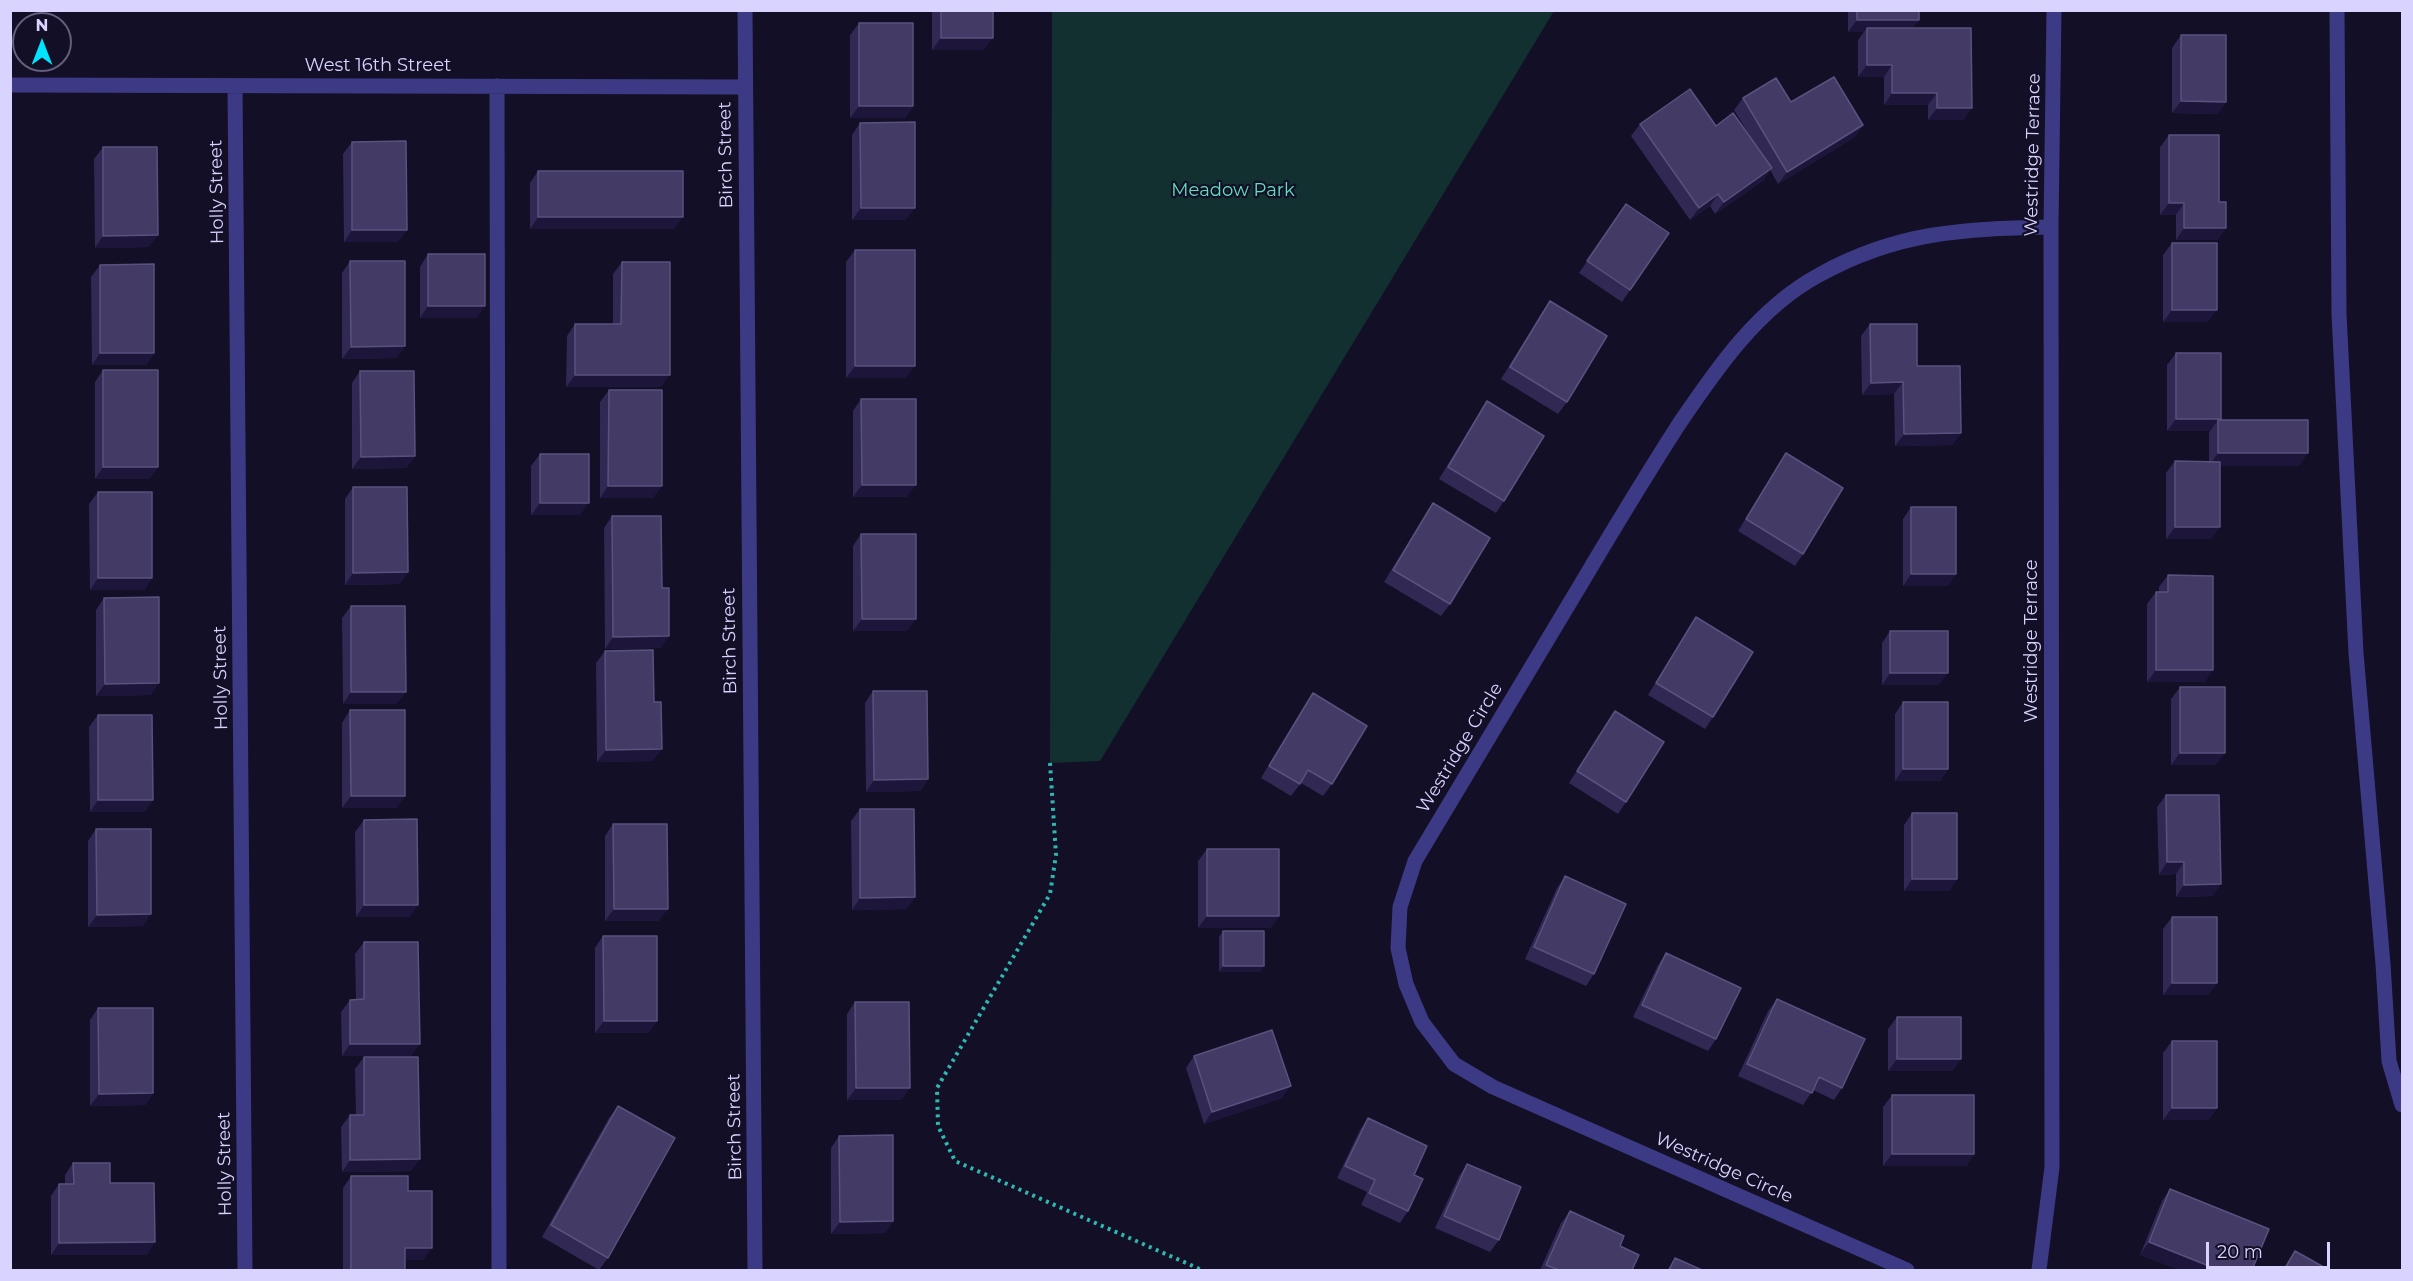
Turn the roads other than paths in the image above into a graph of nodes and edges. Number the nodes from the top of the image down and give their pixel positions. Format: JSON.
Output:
{"nodes":[{"id":1,"x":745,"y":10,"type":"edge"},
{"id":2,"x":2054,"y":10,"type":"edge"},
{"id":3,"x":2337,"y":10,"type":"edge"},
{"id":4,"x":10,"y":85,"type":"edge"},
{"id":5,"x":235,"y":86,"type":"junction"},
{"id":6,"x":496,"y":86,"type":"junction"},
{"id":7,"x":745,"y":87,"type":"junction"},
{"id":8,"x":2052,"y":227,"type":"junction"},
{"id":9,"x":2403,"y":1106,"type":"edge"},
{"id":10,"x":246,"y":1270,"type":"edge"},
{"id":11,"x":499,"y":1270,"type":"edge"},
{"id":12,"x":755,"y":1270,"type":"edge"},
{"id":13,"x":1907,"y":1270,"type":"edge"},
{"id":14,"x":2039,"y":1270,"type":"edge"}],
"edges":[{"from":1,"to":7,"type":"street","name":"Birch Street"},
{"from":2,"to":8,"type":"street","name":"Westridge Terrace"},
{"from":3,"to":9,"type":"street"},
{"from":4,"to":5,"type":"street","name":"West 16th Street"},
{"from":5,"to":6,"type":"street","name":"West 16th Street"},
{"from":5,"to":10,"type":"street","name":"Holly Street"},
{"from":6,"to":7,"type":"street","name":"West 16th Street"},
{"from":6,"to":11,"type":"street"},
{"from":7,"to":12,"type":"street","name":"Birch Street"},
{"from":8,"to":13,"type":"street","name":"Westridge Circle"},
{"from":8,"to":14,"type":"street","name":"Westridge Terrace"}]}
